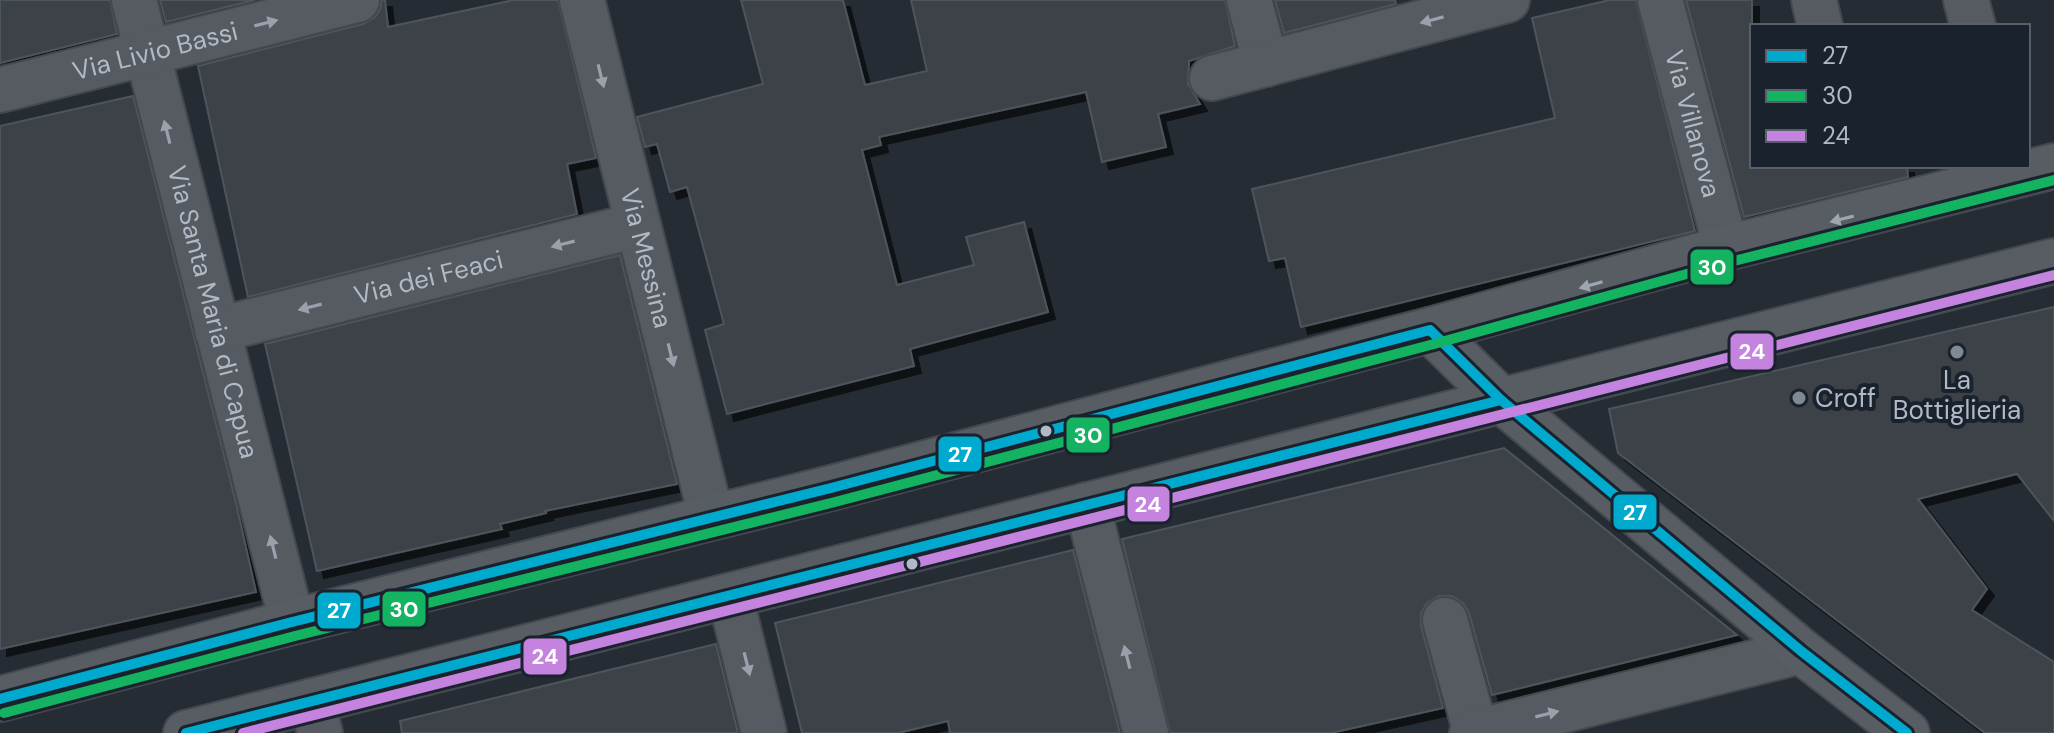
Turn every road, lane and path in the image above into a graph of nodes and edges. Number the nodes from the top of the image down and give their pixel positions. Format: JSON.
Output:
{"nodes":[{"id":1,"x":134,"y":0,"type":"edge"},
{"id":2,"x":357,"y":0,"type":"edge"},
{"id":3,"x":582,"y":0,"type":"edge"},
{"id":4,"x":1249,"y":0,"type":"edge"},
{"id":5,"x":1507,"y":0,"type":"edge"},
{"id":6,"x":1660,"y":0,"type":"edge"},
{"id":7,"x":1814,"y":0,"type":"edge"},
{"id":8,"x":1966,"y":0,"type":"edge"},
{"id":9,"x":1820,"y":24,"type":"edge"},
{"id":10,"x":1972,"y":24,"type":"edge"},
{"id":11,"x":147,"y":53,"type":"junction"},
{"id":12,"x":1266,"y":64,"type":"junction"},
{"id":13,"x":1212,"y":78,"type":"dead end"},
{"id":14,"x":0,"y":90,"type":"edge"},
{"id":15,"x":2027,"y":170,"type":"edge"},
{"id":16,"x":638,"y":225,"type":"junction"},
{"id":17,"x":1726,"y":248,"type":"junction"},
{"id":18,"x":2054,"y":261,"type":"edge"},
{"id":19,"x":217,"y":330,"type":"junction"},
{"id":20,"x":1430,"y":330,"type":"junction"},
{"id":21,"x":1501,"y":400,"type":"junction"},
{"id":22,"x":1087,"y":505,"type":"junction"},
{"id":23,"x":711,"y":516,"type":"junction"},
{"id":24,"x":730,"y":596,"type":"junction"},
{"id":25,"x":1445,"y":620,"type":"dead end"},
{"id":26,"x":292,"y":622,"type":"junction"},
{"id":27,"x":1801,"y":651,"type":"junction"},
{"id":28,"x":0,"y":699,"type":"edge"},
{"id":29,"x":316,"y":717,"type":"edge"},
{"id":30,"x":186,"y":733,"type":"edge"},
{"id":31,"x":764,"y":733,"type":"edge"},
{"id":32,"x":1146,"y":733,"type":"edge"},
{"id":33,"x":1474,"y":733,"type":"edge"},
{"id":34,"x":1907,"y":733,"type":"edge"}],
"edges":[{"from":1,"to":11,"type":"street","name":"Via Santa Maria di Capua"},
{"from":11,"to":2,"type":"street","name":"Via Livio Bassi","one_way":true},
{"from":3,"to":16,"type":"street","name":"Via Messina","one_way":true},
{"from":4,"to":12,"type":"street"},
{"from":5,"to":12,"type":"street","one_way":true},
{"from":6,"to":17,"type":"street","name":"Via Villanova"},
{"from":7,"to":9,"type":"street"},
{"from":8,"to":10,"type":"street"},
{"from":11,"to":14,"type":"street","name":"Via Livio Bassi"},
{"from":19,"to":11,"type":"street","name":"Via Santa Maria di Capua","one_way":true},
{"from":12,"to":13,"type":"street"},
{"from":15,"to":17,"type":"main road","one_way":true},
{"from":16,"to":19,"type":"street","name":"Via dei Feaci","one_way":true},
{"from":16,"to":23,"type":"street","name":"Via Messina","one_way":true},
{"from":17,"to":20,"type":"main road","one_way":true},
{"from":18,"to":21,"type":"main road"},
{"from":26,"to":19,"type":"street","name":"Via Santa Maria di Capua","one_way":true},
{"from":20,"to":21,"type":"main road"},
{"from":20,"to":23,"type":"main road"},
{"from":21,"to":22,"type":"main road"},
{"from":21,"to":27,"type":"main road"},
{"from":22,"to":24,"type":"main road"},
{"from":32,"to":22,"type":"street","one_way":true},
{"from":23,"to":26,"type":"main road"},
{"from":24,"to":29,"type":"main road"},
{"from":24,"to":31,"type":"street","one_way":true},
{"from":25,"to":33,"type":"street"},
{"from":26,"to":28,"type":"main road"},
{"from":33,"to":27,"type":"street","one_way":true},
{"from":27,"to":34,"type":"main road"},
{"from":29,"to":30,"type":"main road"}]}
